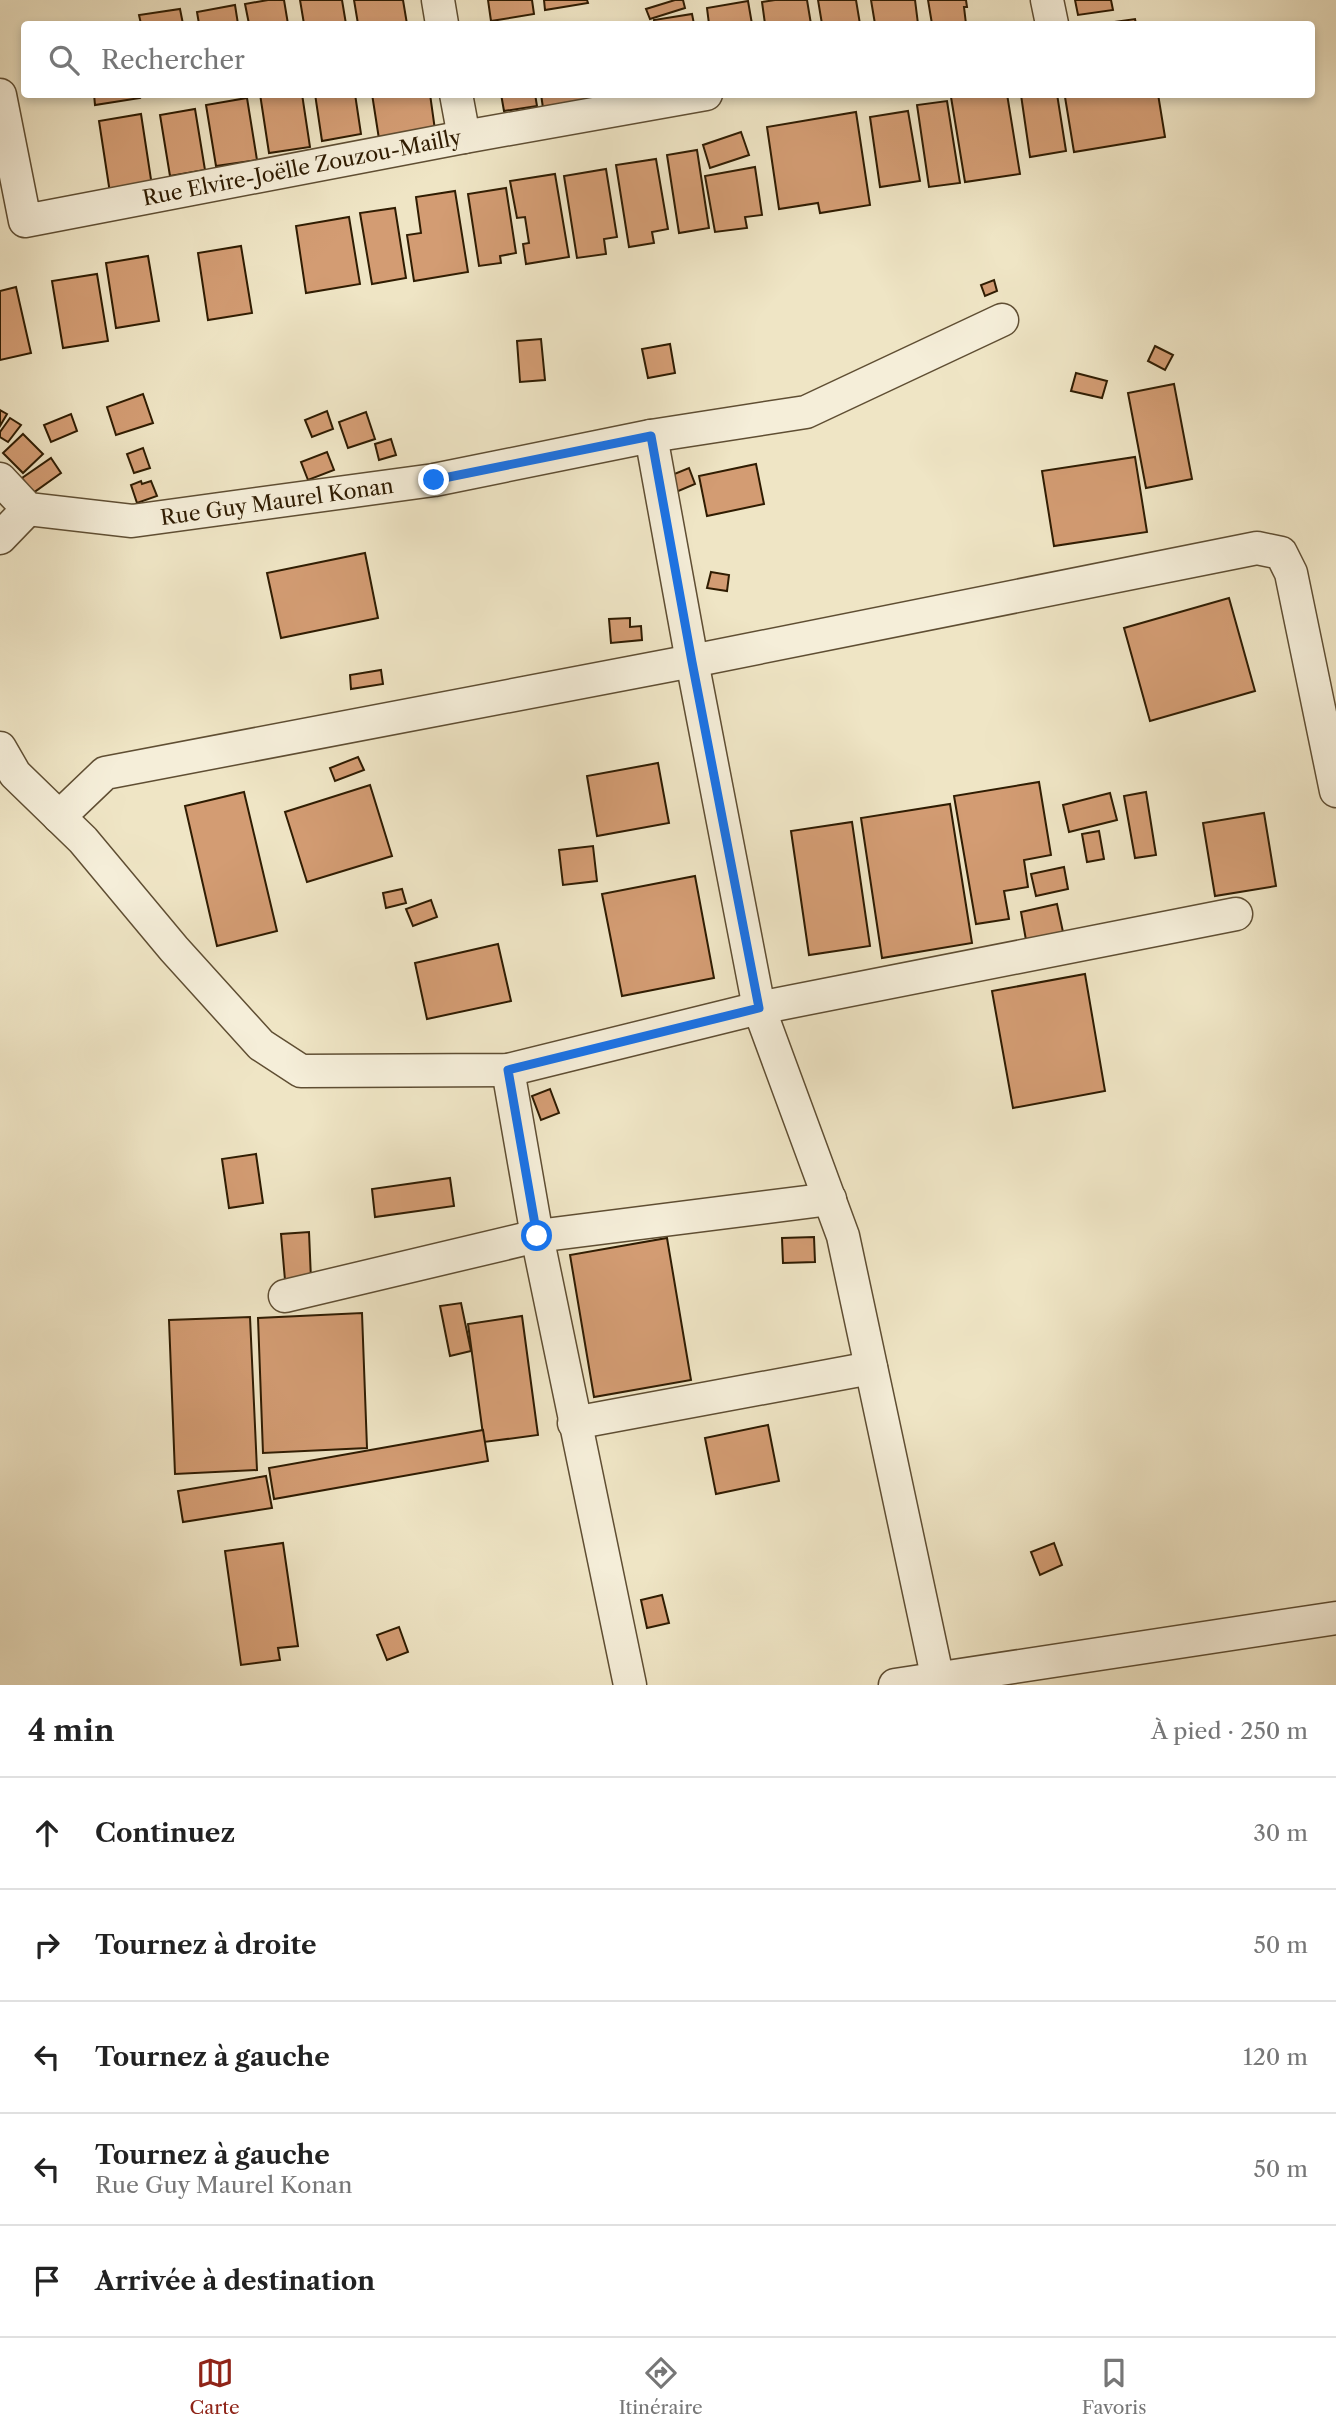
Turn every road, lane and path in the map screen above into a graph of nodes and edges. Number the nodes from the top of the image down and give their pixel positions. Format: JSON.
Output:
{"nodes":[{"id":1,"x":438,"y":0,"type":"edge"},
{"id":2,"x":1047,"y":0,"type":"edge"},
{"id":3,"x":442,"y":21,"type":"edge"},
{"id":4,"x":1051,"y":21,"type":"edge"},
{"id":5,"x":0,"y":95,"type":"edge"},
{"id":6,"x":457,"y":98,"type":"edge"},
{"id":7,"x":683,"y":98,"type":"edge"},
{"id":8,"x":464,"y":137,"type":"junction"},
{"id":9,"x":1002,"y":320,"type":"dead end"},
{"id":10,"x":651,"y":436,"type":"junction"},
{"id":11,"x":0,"y":479,"type":"edge"},
{"id":12,"x":27,"y":509,"type":"junction"},
{"id":13,"x":0,"y":538,"type":"edge"},
{"id":14,"x":692,"y":662,"type":"junction"},
{"id":15,"x":0,"y":748,"type":"edge"},
{"id":16,"x":1336,"y":791,"type":"edge"},
{"id":17,"x":59,"y":817,"type":"junction"},
{"id":18,"x":1236,"y":914,"type":"dead end"},
{"id":19,"x":759,"y":1008,"type":"junction"},
{"id":20,"x":508,"y":1070,"type":"junction"},
{"id":21,"x":830,"y":1199,"type":"junction"},
{"id":22,"x":537,"y":1236,"type":"junction"},
{"id":23,"x":285,"y":1296,"type":"dead end"},
{"id":24,"x":871,"y":1368,"type":"junction"},
{"id":25,"x":574,"y":1423,"type":"junction"},
{"id":26,"x":1336,"y":1618,"type":"edge"},
{"id":27,"x":938,"y":1681,"type":"edge"},
{"id":28,"x":630,"y":1685,"type":"edge"},
{"id":29,"x":895,"y":1685,"type":"edge"}],
"edges":[{"from":1,"to":3,"type":"street"},
{"from":2,"to":4,"type":"street"},
{"from":5,"to":8,"type":"street","name":"Rue Elvire-Joëlle Zouzou-Mailly"},
{"from":6,"to":8,"type":"street"},
{"from":7,"to":8,"type":"street","name":"Rue Elvire-Joëlle Zouzou-Mailly"},
{"from":9,"to":10,"type":"street","name":"Rue Guy Maurel Konan"},
{"from":10,"to":12,"type":"street","name":"Rue Guy Maurel Konan"},
{"from":10,"to":14,"type":"street"},
{"from":11,"to":12,"type":"street"},
{"from":12,"to":13,"type":"street"},
{"from":14,"to":16,"type":"street"},
{"from":14,"to":17,"type":"street"},
{"from":14,"to":19,"type":"street"},
{"from":15,"to":17,"type":"street"},
{"from":17,"to":20,"type":"street"},
{"from":18,"to":19,"type":"street"},
{"from":19,"to":20,"type":"street"},
{"from":19,"to":21,"type":"street"},
{"from":20,"to":22,"type":"street"},
{"from":21,"to":22,"type":"street"},
{"from":21,"to":24,"type":"street"},
{"from":22,"to":23,"type":"street"},
{"from":22,"to":25,"type":"street"},
{"from":24,"to":25,"type":"street"},
{"from":24,"to":27,"type":"street"},
{"from":25,"to":28,"type":"street"},
{"from":26,"to":27,"type":"street"},
{"from":27,"to":29,"type":"street"}]}
